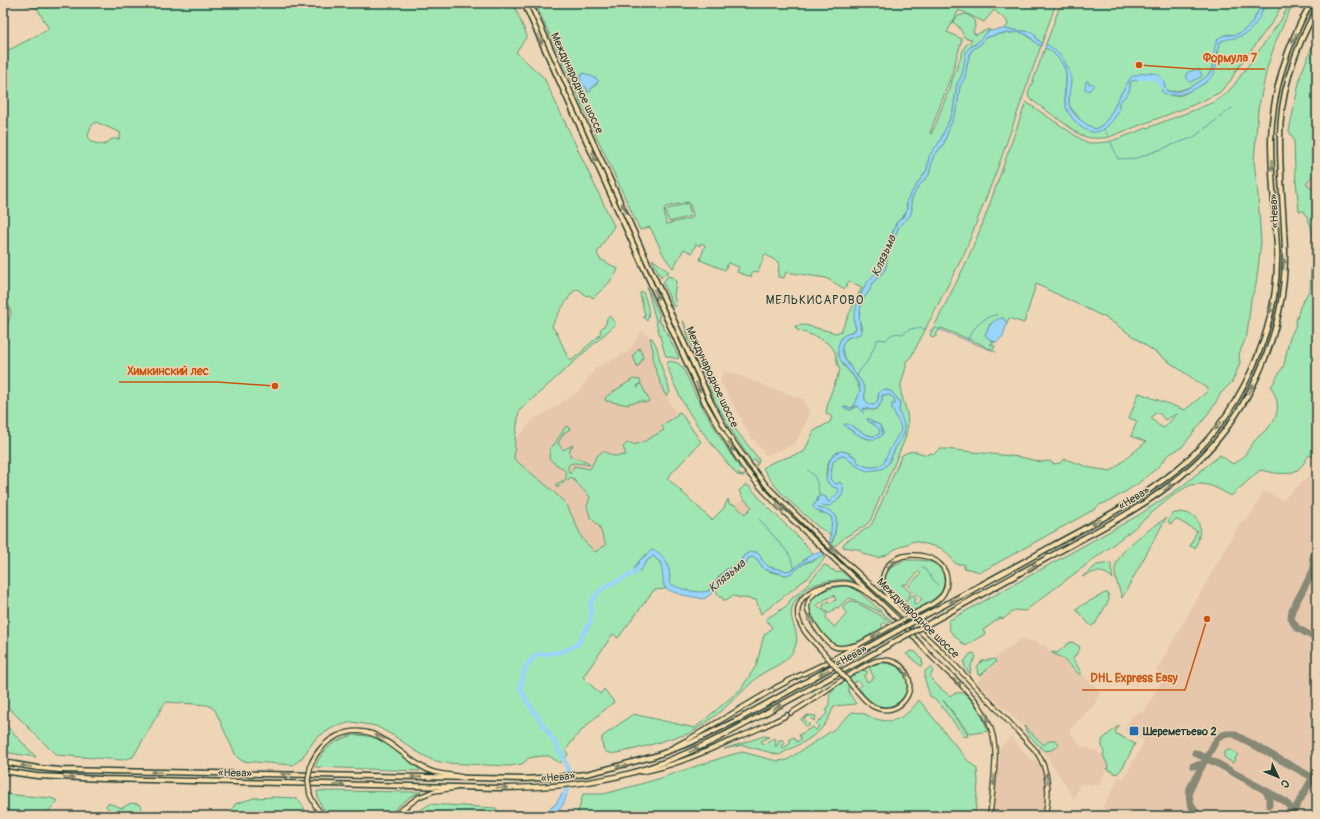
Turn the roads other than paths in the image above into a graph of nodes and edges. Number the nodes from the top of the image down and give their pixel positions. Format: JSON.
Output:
{"nodes":[{"id":1,"x":524,"y":3,"type":"edge"},
{"id":2,"x":530,"y":3,"type":"edge"},
{"id":3,"x":1311,"y":3,"type":"edge"},
{"id":4,"x":1317,"y":9,"type":"edge"},
{"id":5,"x":710,"y":400,"type":"joint"},
{"id":6,"x":705,"y":402,"type":"joint"},
{"id":7,"x":829,"y":585,"type":"junction"},
{"id":8,"x":880,"y":603,"type":"junction"},
{"id":9,"x":898,"y":610,"type":"junction"},
{"id":10,"x":863,"y":642,"type":"junction"},
{"id":11,"x":655,"y":756,"type":"junction"},
{"id":12,"x":3,"y":762,"type":"edge"},
{"id":13,"x":3,"y":771,"type":"edge"},
{"id":14,"x":632,"y":773,"type":"junction"},
{"id":15,"x":469,"y":778,"type":"junction"},
{"id":16,"x":463,"y":787,"type":"junction"},
{"id":17,"x":324,"y":816,"type":"edge"},
{"id":18,"x":394,"y":816,"type":"edge"},
{"id":19,"x":990,"y":816,"type":"edge"},
{"id":20,"x":1045,"y":816,"type":"edge"}],
"edges":[{"from":1,"to":6,"type":"highway","name":"Международное шоссе","one_way":true},
{"from":5,"to":2,"type":"highway","name":"Международное шоссе","one_way":true},
{"from":3,"to":11,"type":"highway","name":"«Нева»","one_way":true,"bridge":true},
{"from":14,"to":4,"type":"highway","name":"«Нева»","one_way":true,"bridge":true},
{"from":9,"to":5,"type":"main road","name":"Международное шоссе","one_way":true},
{"from":6,"to":8,"type":"main road","name":"Международное шоссе","one_way":true},
{"from":7,"to":8,"type":"main road"},
{"from":10,"to":7,"type":"main road","one_way":true},
{"from":14,"to":7,"type":"main road","one_way":true,"bridge":true},
{"from":8,"to":19,"type":"main road","name":"Международное шоссе","one_way":true},
{"from":9,"to":10,"type":"main road","one_way":true,"bridge":true},
{"from":20,"to":9,"type":"main road","name":"Международное шоссе","one_way":true},
{"from":10,"to":11,"type":"main road"},
{"from":11,"to":15,"type":"highway","name":"«Нева»","one_way":true},
{"from":15,"to":12,"type":"highway","name":"«Нева»","one_way":true},
{"from":13,"to":16,"type":"highway","name":"«Нева»","one_way":true},
{"from":16,"to":14,"type":"highway","name":"«Нева»","one_way":true},
{"from":15,"to":17,"type":"main road","one_way":true,"bridge":true},
{"from":16,"to":18,"type":"main road"}]}
